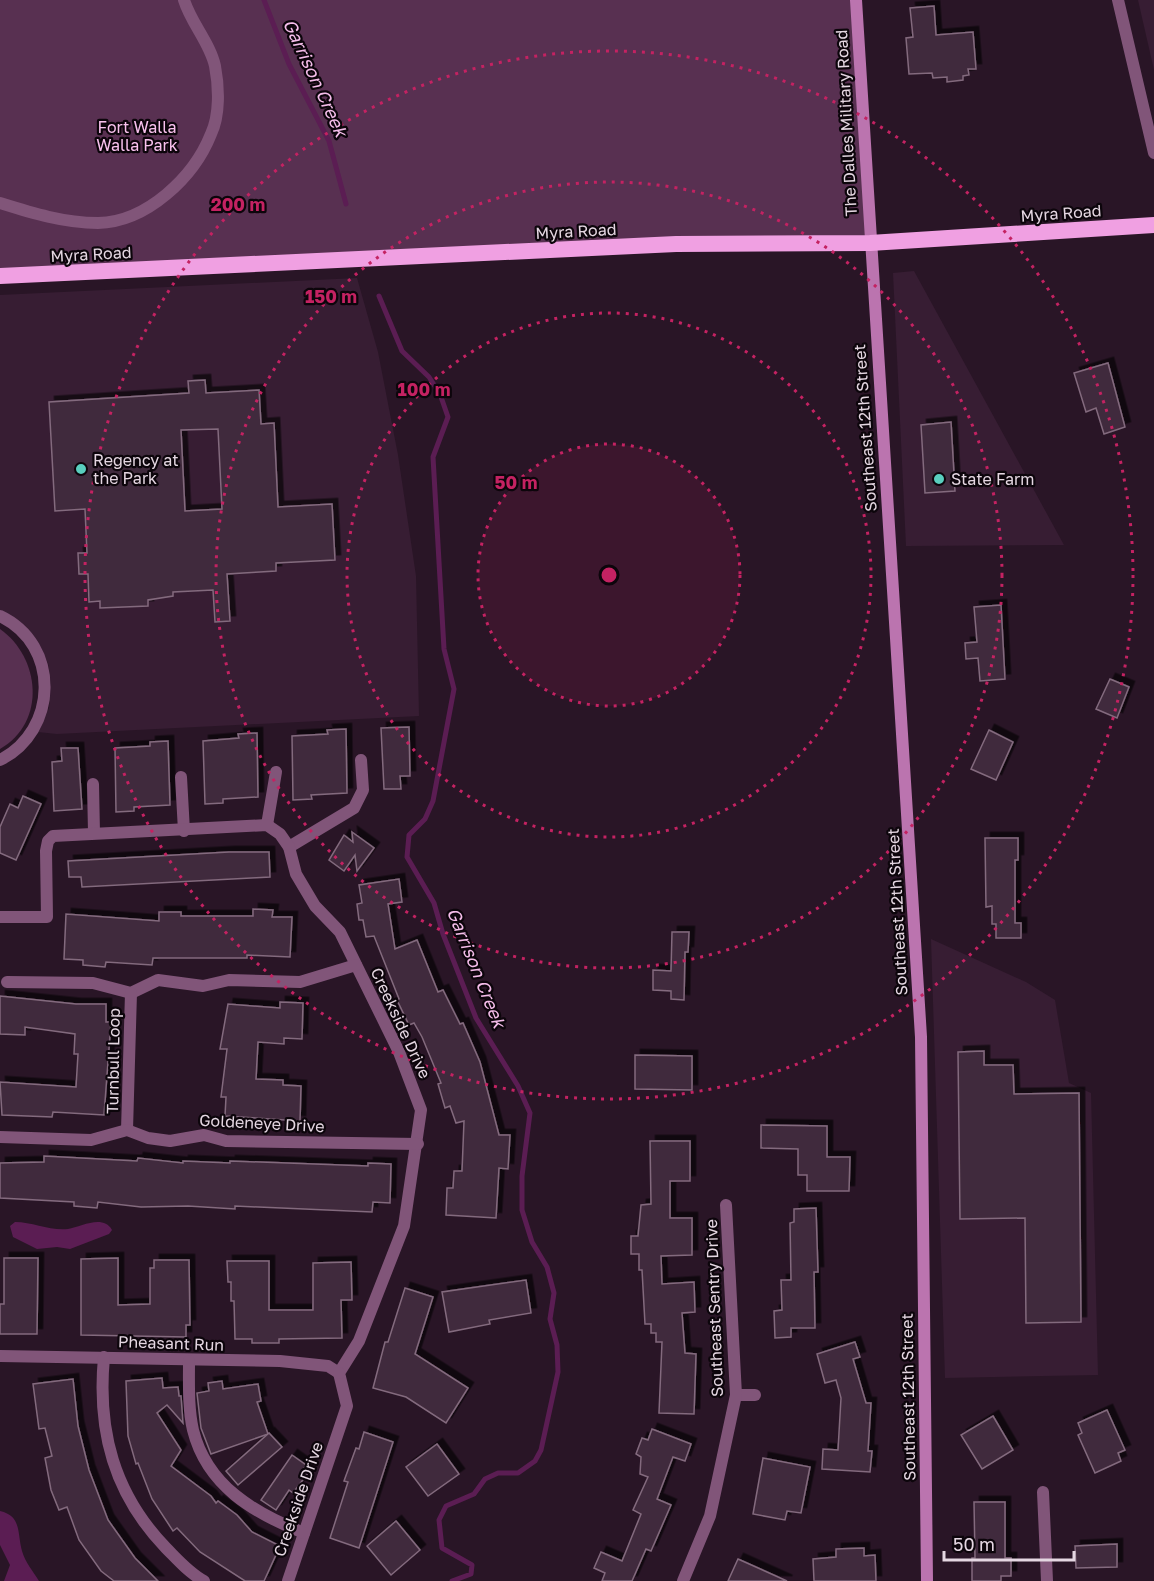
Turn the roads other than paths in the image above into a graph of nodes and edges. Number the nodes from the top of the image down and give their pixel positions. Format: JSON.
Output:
{"nodes":[{"id":1,"x":184,"y":0,"type":"edge"},
{"id":2,"x":856,"y":0,"type":"edge"},
{"id":3,"x":1118,"y":0,"type":"edge"},
{"id":4,"x":1154,"y":153,"type":"edge"},
{"id":5,"x":0,"y":202,"type":"edge"},
{"id":6,"x":1154,"y":225,"type":"edge"},
{"id":7,"x":870,"y":243,"type":"junction"},
{"id":8,"x":0,"y":276,"type":"edge"},
{"id":9,"x":0,"y":616,"type":"edge"},
{"id":10,"x":0,"y":760,"type":"edge"},
{"id":11,"x":362,"y":760,"type":"dead end"},
{"id":12,"x":276,"y":772,"type":"dead end"},
{"id":13,"x":181,"y":777,"type":"dead end"},
{"id":14,"x":93,"y":784,"type":"dead end"},
{"id":15,"x":267,"y":825,"type":"junction"},
{"id":16,"x":184,"y":831,"type":"junction"},
{"id":17,"x":94,"y":834,"type":"junction"},
{"id":18,"x":289,"y":846,"type":"junction"},
{"id":19,"x":0,"y":917,"type":"edge"},
{"id":20,"x":356,"y":965,"type":"junction"},
{"id":21,"x":8,"y":982,"type":"dead end"},
{"id":22,"x":131,"y":993,"type":"junction"},
{"id":23,"x":128,"y":1130,"type":"junction"},
{"id":24,"x":0,"y":1137,"type":"edge"},
{"id":25,"x":418,"y":1144,"type":"junction"},
{"id":26,"x":726,"y":1205,"type":"dead end"},
{"id":27,"x":0,"y":1356,"type":"edge"},
{"id":28,"x":104,"y":1357,"type":"junction"},
{"id":29,"x":189,"y":1361,"type":"junction"},
{"id":30,"x":339,"y":1373,"type":"junction"},
{"id":31,"x":736,"y":1395,"type":"junction"},
{"id":32,"x":755,"y":1395,"type":"dead end"},
{"id":33,"x":1043,"y":1492,"type":"dead end"},
{"id":34,"x":304,"y":1533,"type":"junction"},
{"id":35,"x":204,"y":1581,"type":"edge"},
{"id":36,"x":288,"y":1581,"type":"edge"},
{"id":37,"x":682,"y":1581,"type":"edge"},
{"id":38,"x":927,"y":1581,"type":"edge"},
{"id":39,"x":1047,"y":1581,"type":"edge"}],
"edges":[{"from":1,"to":5,"type":"street"},
{"from":2,"to":7,"type":"main road","name":"The Dalles Military Road"},
{"from":3,"to":4,"type":"street"},
{"from":6,"to":7,"type":"highway","name":"Myra Road"},
{"from":7,"to":8,"type":"highway","name":"Myra Road"},
{"from":7,"to":38,"type":"main road","name":"Southeast 12th Street"},
{"from":9,"to":10,"type":"street"},
{"from":11,"to":18,"type":"street"},
{"from":12,"to":15,"type":"street"},
{"from":13,"to":16,"type":"street"},
{"from":14,"to":17,"type":"street"},
{"from":15,"to":16,"type":"street"},
{"from":15,"to":18,"type":"street"},
{"from":16,"to":17,"type":"street"},
{"from":17,"to":19,"type":"street"},
{"from":18,"to":20,"type":"street","name":"Creekside Drive"},
{"from":20,"to":22,"type":"street"},
{"from":20,"to":25,"type":"street","name":"Creekside Drive"},
{"from":21,"to":22,"type":"street"},
{"from":22,"to":23,"type":"street","name":"Turnbull Loop"},
{"from":23,"to":24,"type":"street"},
{"from":23,"to":25,"type":"street","name":"Goldeneye Drive"},
{"from":25,"to":30,"type":"street","name":"Creekside Drive"},
{"from":26,"to":31,"type":"street","name":"Southeast Sentry Drive"},
{"from":27,"to":28,"type":"street","name":"Pheasant Run"},
{"from":28,"to":29,"type":"street","name":"Pheasant Run"},
{"from":28,"to":35,"type":"street"},
{"from":29,"to":30,"type":"street","name":"Pheasant Run"},
{"from":29,"to":34,"type":"street"},
{"from":30,"to":34,"type":"street","name":"Creekside Drive"},
{"from":31,"to":32,"type":"street"},
{"from":31,"to":37,"type":"street","name":"Southeast Sentry Drive"},
{"from":33,"to":39,"type":"street"},
{"from":34,"to":36,"type":"street","name":"Creekside Drive"}]}
